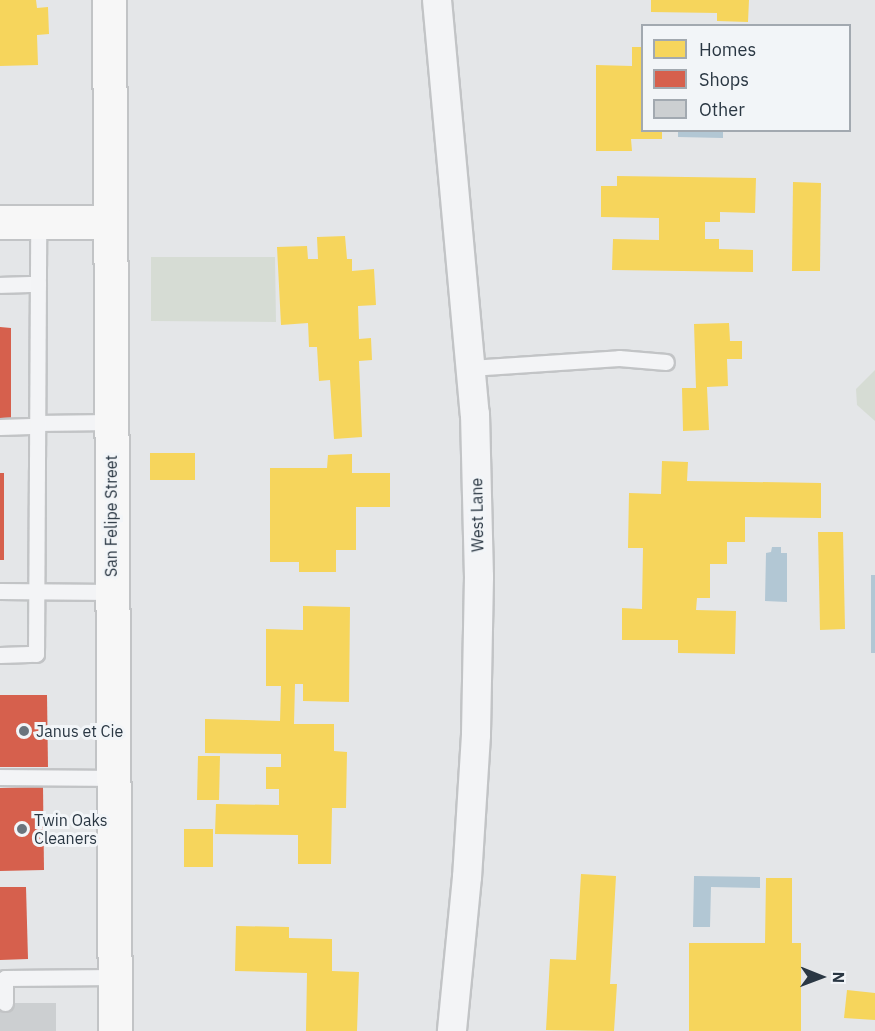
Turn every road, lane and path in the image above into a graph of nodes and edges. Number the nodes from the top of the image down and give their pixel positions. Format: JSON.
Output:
{"nodes":[{"id":1,"x":109,"y":0,"type":"edge"},
{"id":2,"x":437,"y":0,"type":"edge"},
{"id":3,"x":0,"y":222,"type":"edge"},
{"id":4,"x":38,"y":222,"type":"junction"},
{"id":5,"x":108,"y":222,"type":"junction"},
{"id":6,"x":0,"y":285,"type":"edge"},
{"id":7,"x":38,"y":285,"type":"junction"},
{"id":8,"x":666,"y":362,"type":"dead end"},
{"id":9,"x":470,"y":368,"type":"junction"},
{"id":10,"x":110,"y":422,"type":"junction"},
{"id":11,"x":38,"y":424,"type":"junction"},
{"id":12,"x":0,"y":427,"type":"edge"},
{"id":13,"x":0,"y":591,"type":"edge"},
{"id":14,"x":37,"y":592,"type":"junction"},
{"id":15,"x":111,"y":592,"type":"junction"},
{"id":16,"x":0,"y":655,"type":"edge"},
{"id":17,"x":0,"y":777,"type":"edge"},
{"id":18,"x":113,"y":778,"type":"junction"},
{"id":19,"x":115,"y":977,"type":"junction"},
{"id":20,"x":5,"y":1003,"type":"dead end"},
{"id":21,"x":115,"y":1031,"type":"edge"},
{"id":22,"x":452,"y":1031,"type":"edge"}],
"edges":[{"from":1,"to":5,"type":"main road","name":"San Felipe Street"},
{"from":2,"to":9,"type":"street","name":"West Lane"},
{"from":3,"to":4,"type":"main road"},
{"from":4,"to":5,"type":"main road"},
{"from":4,"to":7,"type":"lane"},
{"from":5,"to":10,"type":"main road","name":"San Felipe Street"},
{"from":6,"to":7,"type":"lane"},
{"from":7,"to":11,"type":"lane"},
{"from":8,"to":9,"type":"lane"},
{"from":9,"to":22,"type":"street","name":"West Lane"},
{"from":10,"to":11,"type":"lane"},
{"from":10,"to":15,"type":"main road","name":"San Felipe Street"},
{"from":11,"to":12,"type":"lane"},
{"from":11,"to":14,"type":"lane"},
{"from":13,"to":14,"type":"lane"},
{"from":14,"to":15,"type":"lane"},
{"from":14,"to":16,"type":"lane"},
{"from":15,"to":18,"type":"main road","name":"San Felipe Street"},
{"from":17,"to":18,"type":"lane"},
{"from":18,"to":19,"type":"main road","name":"San Felipe Street"},
{"from":19,"to":20,"type":"lane"},
{"from":19,"to":21,"type":"main road","name":"San Felipe Street"}]}
